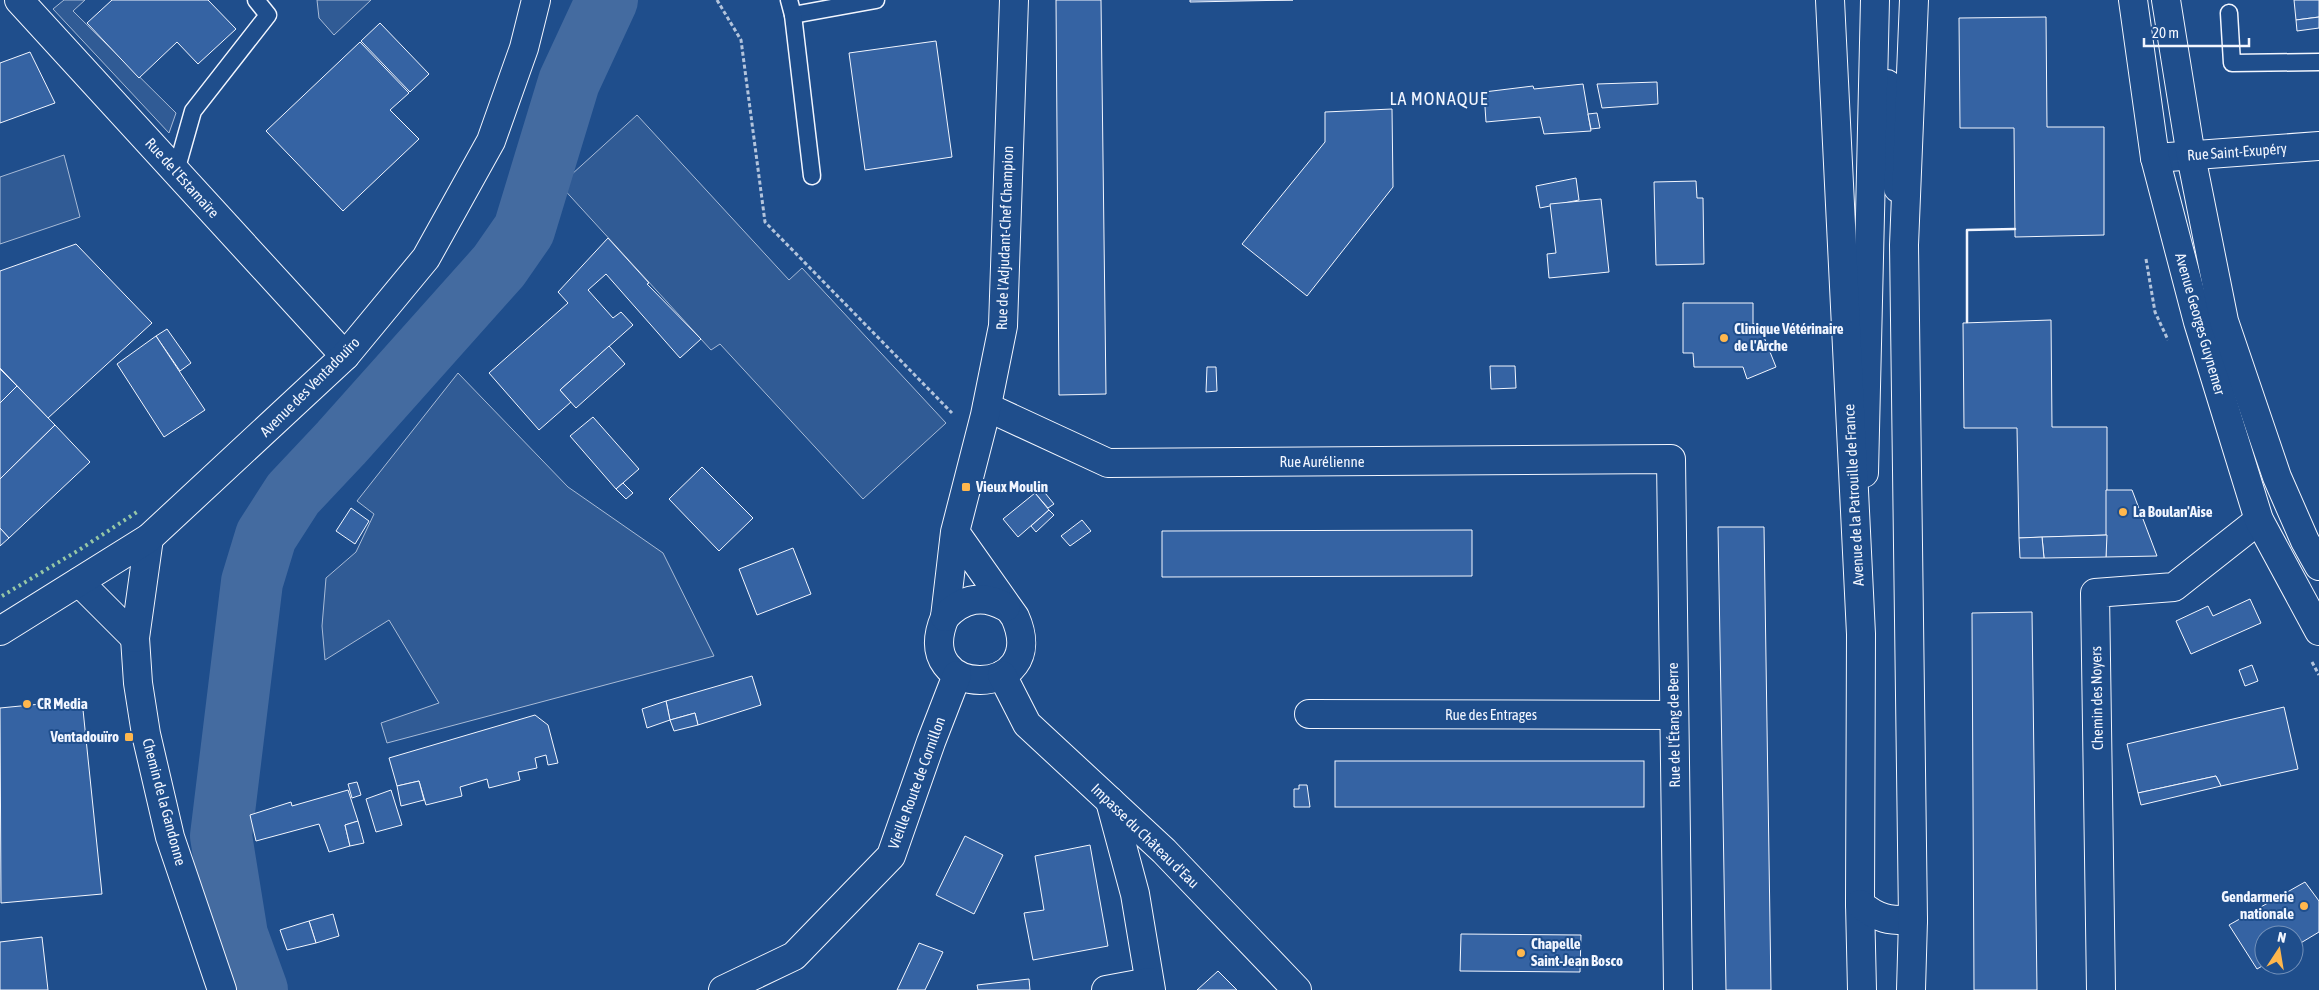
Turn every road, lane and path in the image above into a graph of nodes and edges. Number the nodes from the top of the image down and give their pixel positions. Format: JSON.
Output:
{"nodes":[{"id":1,"x":256,"y":0,"type":"edge"},
{"id":2,"x":536,"y":0,"type":"edge"},
{"id":3,"x":718,"y":0,"type":"edge"},
{"id":4,"x":876,"y":0,"type":"edge"},
{"id":5,"x":1014,"y":0,"type":"edge"},
{"id":6,"x":1830,"y":0,"type":"edge"},
{"id":7,"x":1875,"y":0,"type":"edge"},
{"id":8,"x":1879,"y":0,"type":"edge"},
{"id":9,"x":1914,"y":0,"type":"edge"},
{"id":10,"x":2133,"y":0,"type":"edge"},
{"id":11,"x":2166,"y":0,"type":"edge"},
{"id":12,"x":27,"y":3,"type":"edge"},
{"id":13,"x":791,"y":8,"type":"edge"},
{"id":14,"x":2229,"y":13,"type":"dead end"},
{"id":15,"x":2319,"y":62,"type":"edge"},
{"id":16,"x":2319,"y":146,"type":"edge"},
{"id":17,"x":2191,"y":156,"type":"junction"},
{"id":18,"x":2155,"y":158,"type":"junction"},
{"id":19,"x":176,"y":171,"type":"junction"},
{"id":20,"x":812,"y":176,"type":"dead end"},
{"id":21,"x":1904,"y":245,"type":"junction"},
{"id":22,"x":345,"y":356,"type":"junction"},
{"id":23,"x":987,"y":406,"type":"junction"},
{"id":24,"x":978,"y":440,"type":"junction"},
{"id":25,"x":1671,"y":459,"type":"joint"},
{"id":26,"x":2259,"y":520,"type":"junction"},
{"id":27,"x":955,"y":532,"type":"junction"},
{"id":28,"x":149,"y":538,"type":"junction"},
{"id":29,"x":2319,"y":566,"type":"edge"},
{"id":30,"x":79,"y":582,"type":"junction"},
{"id":31,"x":1006,"y":607,"type":"junction"},
{"id":32,"x":945,"y":617,"type":"junction"},
{"id":33,"x":0,"y":631,"type":"edge"},
{"id":34,"x":2319,"y":631,"type":"edge"},
{"id":35,"x":1861,"y":634,"type":"junction"},
{"id":36,"x":135,"y":638,"type":"junction"},
{"id":37,"x":957,"y":675,"type":"junction"},
{"id":38,"x":1002,"y":675,"type":"junction"},
{"id":39,"x":1309,"y":714,"type":"dead end"},
{"id":40,"x":1674,"y":715,"type":"junction"},
{"id":41,"x":1110,"y":801,"type":"junction"},
{"id":42,"x":1860,"y":904,"type":"junction"},
{"id":43,"x":1913,"y":920,"type":"junction"},
{"id":44,"x":1150,"y":986,"type":"edge"},
{"id":45,"x":222,"y":990,"type":"edge"},
{"id":46,"x":723,"y":990,"type":"edge"},
{"id":47,"x":1106,"y":990,"type":"edge"},
{"id":48,"x":1297,"y":990,"type":"edge"},
{"id":49,"x":1678,"y":990,"type":"edge"},
{"id":50,"x":1862,"y":990,"type":"edge"},
{"id":51,"x":1911,"y":990,"type":"edge"},
{"id":52,"x":2101,"y":990,"type":"edge"}],
"edges":[{"from":1,"to":19,"type":"lane"},
{"from":2,"to":22,"type":"street","name":"Avenue des Ventadouïro"},
{"from":3,"to":24,"type":"path"},
{"from":4,"to":13,"type":"lane"},
{"from":5,"to":23,"type":"street","name":"Rue de l'Adjudant-Chef Champion"},
{"from":6,"to":35,"type":"street","name":"Avenue de la Patrouille de France"},
{"from":7,"to":35,"type":"street"},
{"from":8,"to":21,"type":"street"},
{"from":9,"to":21,"type":"street"},
{"from":10,"to":18,"type":"street","name":"Avenue Georges Guynemer"},
{"from":11,"to":17,"type":"street","name":"Avenue Georges Guynemer"},
{"from":12,"to":19,"type":"street","name":"Rue de l'Estamaïre"},
{"from":13,"to":20,"type":"lane"},
{"from":14,"to":15,"type":"lane"},
{"from":16,"to":17,"type":"street","name":"Rue Saint-Exupéry"},
{"from":17,"to":18,"type":"street","name":"Rue Saint-Exupéry"},
{"from":17,"to":29,"type":"street","name":"Avenue Georges Guynemer"},
{"from":18,"to":26,"type":"street","name":"Avenue Georges Guynemer"},
{"from":19,"to":22,"type":"street","name":"Rue de l'Estamaïre"},
{"from":21,"to":43,"type":"street"},
{"from":22,"to":28,"type":"street","name":"Avenue des Ventadouïro"},
{"from":23,"to":24,"type":"street","name":"Rue de l'Adjudant-Chef Champion"},
{"from":23,"to":25,"type":"street","name":"Rue Aurélienne"},
{"from":24,"to":27,"type":"street","name":"Rue de l'Adjudant-Chef Champion"},
{"from":25,"to":40,"type":"street","name":"Rue de l'Étang de Berre"},
{"from":26,"to":34,"type":"street","name":"Avenue Georges Guynemer"},
{"from":26,"to":52,"type":"street","name":"Chemin des Noyers"},
{"from":27,"to":31,"type":"street"},
{"from":27,"to":32,"type":"street","name":"Rue de l'Adjudant-Chef Champion"},
{"from":28,"to":30,"type":"street","name":"Avenue des Ventadouïro"},
{"from":28,"to":36,"type":"street","name":"Chemin de la Gandonne"},
{"from":30,"to":33,"type":"street","name":"Avenue des Ventadouïro"},
{"from":30,"to":36,"type":"street"},
{"from":31,"to":32,"type":"street"},
{"from":31,"to":38,"type":"street"},
{"from":32,"to":37,"type":"street"},
{"from":35,"to":42,"type":"street","name":"Avenue de la Patrouille de France"},
{"from":36,"to":45,"type":"street","name":"Chemin de la Gandonne"},
{"from":37,"to":38,"type":"street"},
{"from":37,"to":46,"type":"street","name":"Vieille Route de Cornillon"},
{"from":38,"to":41,"type":"street","name":"Impasse du Château d'Eau"},
{"from":39,"to":40,"type":"street","name":"Rue des Entrages"},
{"from":40,"to":49,"type":"street","name":"Rue de l'Étang de Berre"},
{"from":41,"to":44,"type":"street"},
{"from":41,"to":48,"type":"street","name":"Impasse du Château d'Eau"},
{"from":42,"to":43,"type":"street"},
{"from":42,"to":50,"type":"street","name":"Avenue de la Patrouille de France"},
{"from":43,"to":51,"type":"street"},
{"from":44,"to":47,"type":"street"}]}
